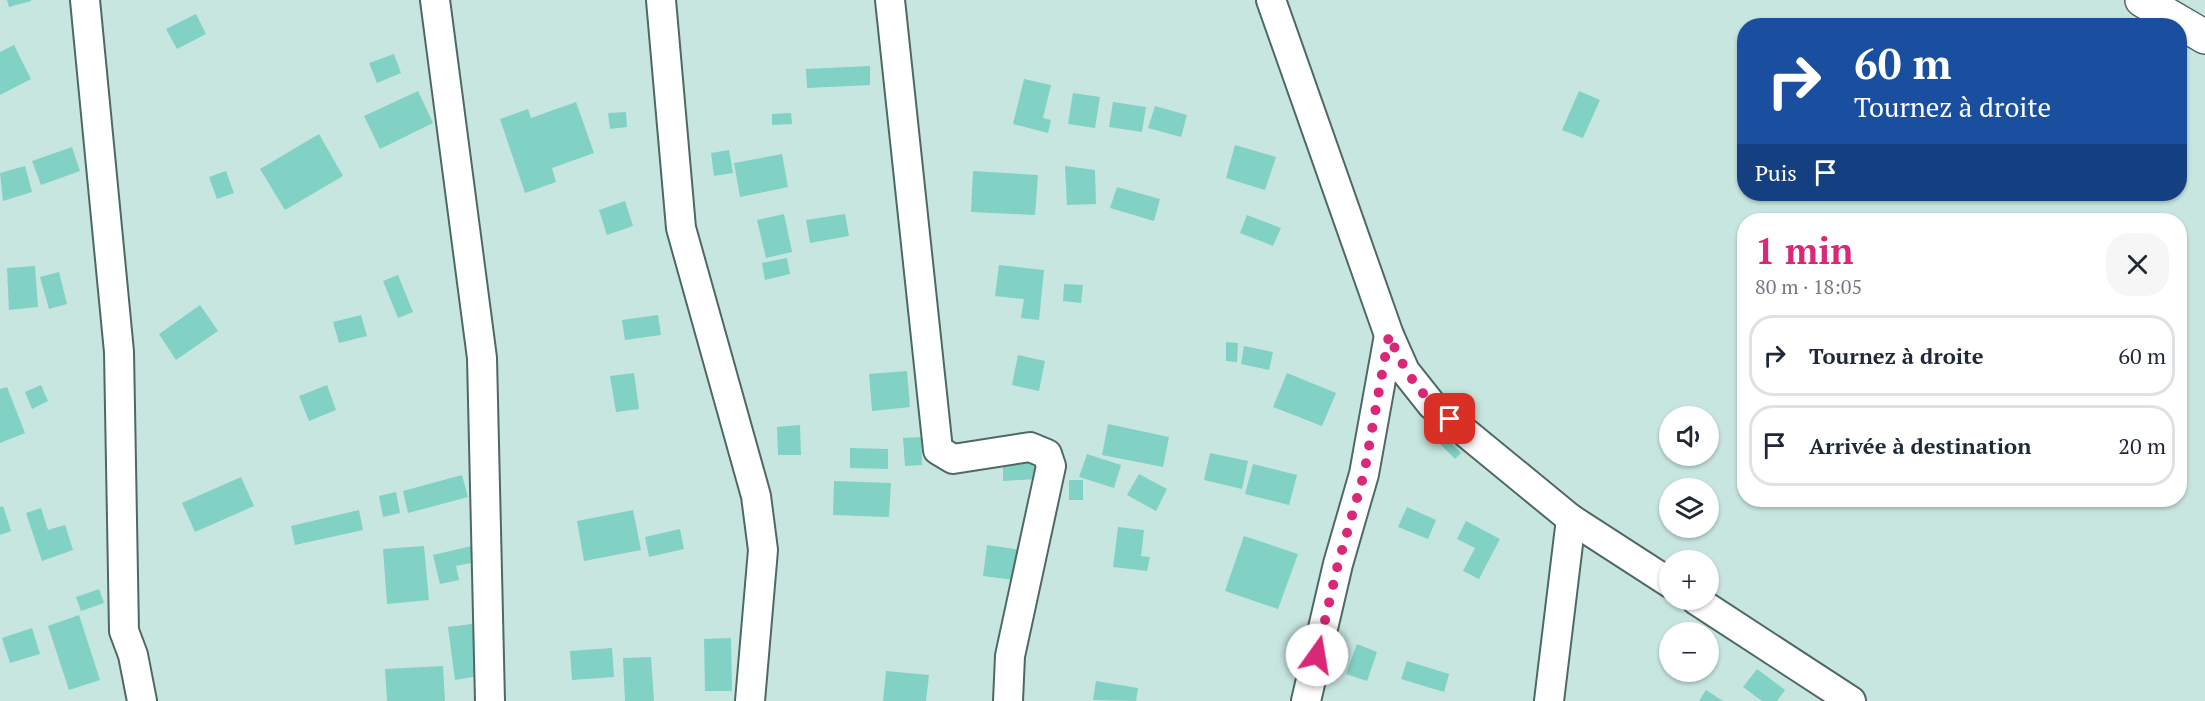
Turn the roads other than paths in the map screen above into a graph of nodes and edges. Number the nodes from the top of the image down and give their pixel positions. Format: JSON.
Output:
{"nodes":[{"id":1,"x":85,"y":0,"type":"edge"},
{"id":2,"x":435,"y":0,"type":"edge"},
{"id":3,"x":661,"y":0,"type":"edge"},
{"id":4,"x":890,"y":0,"type":"edge"},
{"id":5,"x":1271,"y":0,"type":"edge"},
{"id":6,"x":2142,"y":0,"type":"edge"},
{"id":7,"x":2174,"y":18,"type":"edge"},
{"id":8,"x":2187,"y":26,"type":"edge"},
{"id":9,"x":2205,"y":36,"type":"edge"},
{"id":10,"x":1389,"y":335,"type":"junction"},
{"id":11,"x":1571,"y":519,"type":"junction"},
{"id":12,"x":1659,"y":576,"type":"edge"},
{"id":13,"x":1711,"y":610,"type":"edge"},
{"id":14,"x":142,"y":701,"type":"edge"},
{"id":15,"x":490,"y":701,"type":"edge"},
{"id":16,"x":750,"y":701,"type":"edge"},
{"id":17,"x":1008,"y":701,"type":"edge"},
{"id":18,"x":1306,"y":701,"type":"edge"},
{"id":19,"x":1549,"y":701,"type":"edge"},
{"id":20,"x":1851,"y":701,"type":"edge"}],
"edges":[{"from":1,"to":14,"type":"street"},
{"from":2,"to":15,"type":"street"},
{"from":3,"to":16,"type":"street"},
{"from":4,"to":17,"type":"street"},
{"from":5,"to":10,"type":"street"},
{"from":6,"to":7,"type":"main road"},
{"from":8,"to":9,"type":"main road"},
{"from":10,"to":11,"type":"street"},
{"from":10,"to":18,"type":"street"},
{"from":11,"to":12,"type":"street"},
{"from":11,"to":19,"type":"street"},
{"from":13,"to":20,"type":"street"}]}
